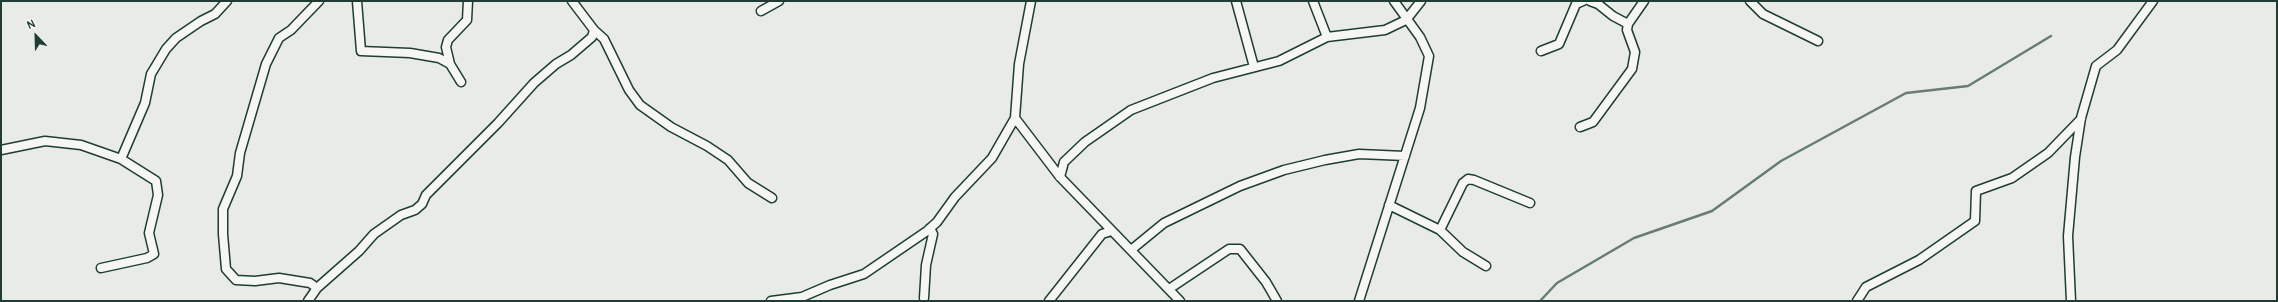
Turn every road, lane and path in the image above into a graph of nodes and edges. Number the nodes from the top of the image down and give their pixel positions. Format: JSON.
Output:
{"nodes":[{"id":1,"x":228,"y":1,"type":"edge"},
{"id":2,"x":319,"y":1,"type":"edge"},
{"id":3,"x":357,"y":1,"type":"edge"},
{"id":4,"x":468,"y":1,"type":"edge"},
{"id":5,"x":572,"y":1,"type":"edge"},
{"id":6,"x":779,"y":1,"type":"edge"},
{"id":7,"x":1031,"y":1,"type":"edge"},
{"id":8,"x":1236,"y":1,"type":"edge"},
{"id":9,"x":1313,"y":1,"type":"edge"},
{"id":10,"x":1394,"y":1,"type":"edge"},
{"id":11,"x":1421,"y":1,"type":"edge"},
{"id":12,"x":1583,"y":1,"type":"edge"},
{"id":13,"x":1590,"y":1,"type":"edge"},
{"id":14,"x":1644,"y":1,"type":"edge"},
{"id":15,"x":1750,"y":1,"type":"edge"},
{"id":16,"x":2153,"y":1,"type":"edge"},
{"id":17,"x":761,"y":11,"type":"dead end"},
{"id":18,"x":1406,"y":20,"type":"junction"},
{"id":19,"x":1628,"y":24,"type":"junction"},
{"id":20,"x":594,"y":30,"type":"junction"},
{"id":21,"x":1327,"y":37,"type":"junction"},
{"id":22,"x":1818,"y":41,"type":"dead end"},
{"id":23,"x":1541,"y":51,"type":"dead end"},
{"id":24,"x":450,"y":64,"type":"junction"},
{"id":25,"x":1254,"y":67,"type":"junction"},
{"id":26,"x":461,"y":82,"type":"dead end"},
{"id":27,"x":1015,"y":118,"type":"junction"},
{"id":28,"x":2081,"y":118,"type":"junction"},
{"id":29,"x":1580,"y":127,"type":"dead end"},
{"id":30,"x":1,"y":150,"type":"edge"},
{"id":31,"x":1405,"y":156,"type":"junction"},
{"id":32,"x":121,"y":160,"type":"junction"},
{"id":33,"x":1047,"y":162,"type":"junction"},
{"id":34,"x":1064,"y":162,"type":"junction"},
{"id":35,"x":1060,"y":177,"type":"junction"},
{"id":36,"x":772,"y":198,"type":"dead end"},
{"id":37,"x":1530,"y":203,"type":"dead end"},
{"id":38,"x":1389,"y":205,"type":"junction"},
{"id":39,"x":1099,"y":218,"type":"junction"},
{"id":40,"x":930,"y":228,"type":"junction"},
{"id":41,"x":1440,"y":230,"type":"junction"},
{"id":42,"x":1111,"y":231,"type":"junction"},
{"id":43,"x":1102,"y":234,"type":"junction"},
{"id":44,"x":1131,"y":250,"type":"junction"},
{"id":45,"x":1486,"y":266,"type":"dead end"},
{"id":46,"x":101,"y":268,"type":"dead end"},
{"id":47,"x":317,"y":288,"type":"junction"},
{"id":48,"x":1169,"y":289,"type":"junction"},
{"id":49,"x":924,"y":298,"type":"dead end"},
{"id":50,"x":308,"y":301,"type":"edge"},
{"id":51,"x":771,"y":301,"type":"edge"},
{"id":52,"x":1049,"y":301,"type":"edge"},
{"id":53,"x":1180,"y":301,"type":"edge"},
{"id":54,"x":1277,"y":301,"type":"edge"},
{"id":55,"x":1359,"y":301,"type":"edge"},
{"id":56,"x":1857,"y":301,"type":"edge"},
{"id":57,"x":2071,"y":301,"type":"edge"}],
"edges":[{"from":1,"to":32,"type":"street"},
{"from":2,"to":47,"type":"street"},
{"from":3,"to":24,"type":"street"},
{"from":4,"to":24,"type":"street"},
{"from":5,"to":20,"type":"street"},
{"from":6,"to":17,"type":"street"},
{"from":7,"to":27,"type":"street"},
{"from":8,"to":25,"type":"street"},
{"from":9,"to":21,"type":"street"},
{"from":10,"to":18,"type":"street"},
{"from":11,"to":18,"type":"street"},
{"from":12,"to":23,"type":"street"},
{"from":13,"to":19,"type":"street"},
{"from":14,"to":19,"type":"street"},
{"from":15,"to":22,"type":"street"},
{"from":16,"to":28,"type":"street"},
{"from":18,"to":21,"type":"street"},
{"from":18,"to":31,"type":"street"},
{"from":19,"to":29,"type":"street"},
{"from":20,"to":36,"type":"street"},
{"from":20,"to":47,"type":"street"},
{"from":21,"to":25,"type":"street"},
{"from":24,"to":26,"type":"street"},
{"from":25,"to":34,"type":"street"},
{"from":27,"to":33,"type":"street"},
{"from":27,"to":40,"type":"street"},
{"from":28,"to":56,"type":"street"},
{"from":28,"to":57,"type":"street"},
{"from":30,"to":32,"type":"street"},
{"from":31,"to":38,"type":"street"},
{"from":31,"to":44,"type":"street"},
{"from":32,"to":46,"type":"street"},
{"from":33,"to":34,"type":"street"},
{"from":33,"to":35,"type":"street"},
{"from":34,"to":35,"type":"street"},
{"from":35,"to":39,"type":"street"},
{"from":37,"to":41,"type":"street"},
{"from":38,"to":41,"type":"street"},
{"from":38,"to":55,"type":"street"},
{"from":39,"to":42,"type":"street"},
{"from":39,"to":43,"type":"street"},
{"from":40,"to":49,"type":"street"},
{"from":40,"to":51,"type":"street"},
{"from":41,"to":45,"type":"street"},
{"from":42,"to":43,"type":"street"},
{"from":42,"to":44,"type":"street"},
{"from":43,"to":52,"type":"street"},
{"from":44,"to":48,"type":"street"},
{"from":47,"to":50,"type":"street"},
{"from":48,"to":53,"type":"street"},
{"from":48,"to":54,"type":"street"}]}
